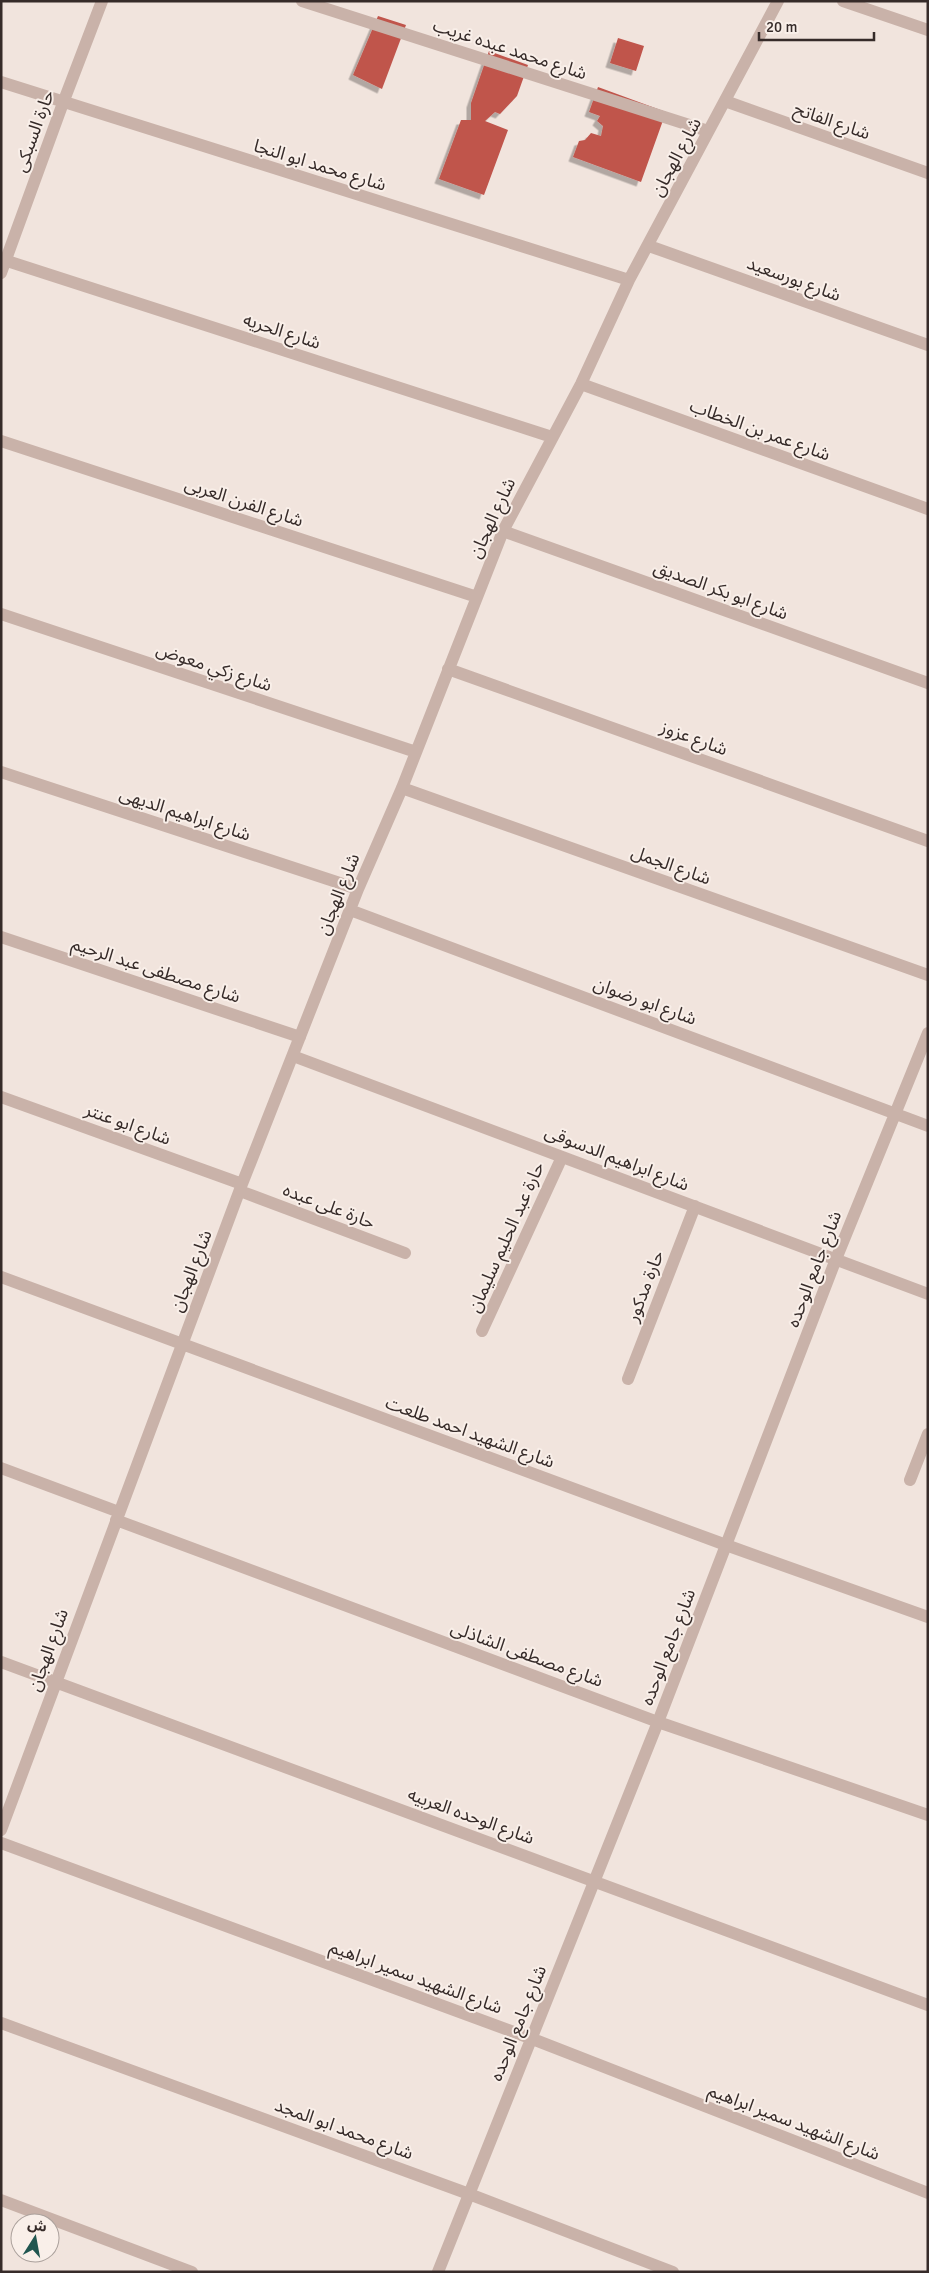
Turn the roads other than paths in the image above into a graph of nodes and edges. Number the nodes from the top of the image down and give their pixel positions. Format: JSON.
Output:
{"nodes":[{"id":1,"x":102,"y":1,"type":"edge"},
{"id":2,"x":302,"y":1,"type":"edge"},
{"id":3,"x":778,"y":1,"type":"edge"},
{"id":4,"x":843,"y":1,"type":"edge"},
{"id":5,"x":928,"y":30,"type":"edge"},
{"id":6,"x":1,"y":82,"type":"edge"},
{"id":7,"x":725,"y":101,"type":"junction"},
{"id":8,"x":63,"y":103,"type":"junction"},
{"id":9,"x":708,"y":131,"type":"junction"},
{"id":10,"x":928,"y":173,"type":"edge"},
{"id":11,"x":649,"y":246,"type":"junction"},
{"id":12,"x":3,"y":264,"type":"edge"},
{"id":13,"x":629,"y":280,"type":"junction"},
{"id":14,"x":928,"y":345,"type":"edge"},
{"id":15,"x":581,"y":384,"type":"junction"},
{"id":16,"x":552,"y":437,"type":"junction"},
{"id":17,"x":1,"y":441,"type":"edge"},
{"id":18,"x":928,"y":509,"type":"edge"},
{"id":19,"x":503,"y":531,"type":"junction"},
{"id":20,"x":477,"y":597,"type":"junction"},
{"id":21,"x":1,"y":614,"type":"edge"},
{"id":22,"x":448,"y":668,"type":"junction"},
{"id":23,"x":928,"y":682,"type":"edge"},
{"id":24,"x":416,"y":752,"type":"junction"},
{"id":25,"x":1,"y":772,"type":"edge"},
{"id":26,"x":402,"y":788,"type":"junction"},
{"id":27,"x":928,"y":841,"type":"edge"},
{"id":28,"x":358,"y":889,"type":"junction"},
{"id":29,"x":350,"y":910,"type":"junction"},
{"id":30,"x":1,"y":937,"type":"edge"},
{"id":31,"x":928,"y":975,"type":"edge"},
{"id":32,"x":928,"y":1033,"type":"edge"},
{"id":33,"x":300,"y":1036,"type":"junction"},
{"id":34,"x":293,"y":1056,"type":"junction"},
{"id":35,"x":1,"y":1097,"type":"edge"},
{"id":36,"x":894,"y":1113,"type":"junction"},
{"id":37,"x":928,"y":1126,"type":"edge"},
{"id":38,"x":562,"y":1156,"type":"junction"},
{"id":39,"x":241,"y":1187,"type":"junction"},
{"id":40,"x":695,"y":1206,"type":"junction"},
{"id":41,"x":405,"y":1253,"type":"dead end"},
{"id":42,"x":836,"y":1259,"type":"junction"},
{"id":43,"x":1,"y":1277,"type":"edge"},
{"id":44,"x":928,"y":1294,"type":"edge"},
{"id":45,"x":482,"y":1331,"type":"dead end"},
{"id":46,"x":183,"y":1344,"type":"junction"},
{"id":47,"x":628,"y":1379,"type":"dead end"},
{"id":48,"x":928,"y":1434,"type":"edge"},
{"id":49,"x":1,"y":1468,"type":"edge"},
{"id":50,"x":910,"y":1480,"type":"dead end"},
{"id":51,"x":117,"y":1516,"type":"junction"},
{"id":52,"x":726,"y":1545,"type":"junction"},
{"id":53,"x":928,"y":1617,"type":"edge"},
{"id":54,"x":1,"y":1662,"type":"edge"},
{"id":55,"x":55,"y":1682,"type":"junction"},
{"id":56,"x":658,"y":1722,"type":"junction"},
{"id":57,"x":928,"y":1815,"type":"edge"},
{"id":58,"x":1,"y":1830,"type":"edge"},
{"id":59,"x":1,"y":1843,"type":"edge"},
{"id":60,"x":594,"y":1880,"type":"junction"},
{"id":61,"x":928,"y":2005,"type":"edge"},
{"id":62,"x":1,"y":2023,"type":"edge"},
{"id":63,"x":530,"y":2038,"type":"junction"},
{"id":64,"x":469,"y":2194,"type":"junction"},
{"id":65,"x":928,"y":2194,"type":"edge"},
{"id":66,"x":1,"y":2200,"type":"edge"},
{"id":67,"x":192,"y":2272,"type":"edge"},
{"id":68,"x":438,"y":2272,"type":"edge"},
{"id":69,"x":673,"y":2272,"type":"edge"}],
"edges":[{"from":1,"to":8,"type":"street","name":"حارة السبكى"},
{"from":2,"to":9,"type":"street","name":"شارع محمد عبده غريب"},
{"from":3,"to":7,"type":"street","name":"شارع الهجان"},
{"from":4,"to":5,"type":"street"},
{"from":6,"to":8,"type":"street","name":"شارع محمد ابو النجا"},
{"from":7,"to":9,"type":"street","name":"شارع الهجان"},
{"from":7,"to":10,"type":"street","name":"شارع الفاتح"},
{"from":8,"to":12,"type":"street","name":"حارة السبكى"},
{"from":8,"to":13,"type":"street","name":"شارع محمد ابو النجا"},
{"from":9,"to":11,"type":"street","name":"شارع الهجان"},
{"from":11,"to":13,"type":"street","name":"شارع الهجان"},
{"from":11,"to":14,"type":"street","name":"شارع بورسعيد"},
{"from":12,"to":16,"type":"street","name":"شارع الحريه"},
{"from":13,"to":15,"type":"street","name":"شارع الهجان"},
{"from":15,"to":16,"type":"street","name":"شارع الهجان"},
{"from":15,"to":18,"type":"street","name":"شارع عمر بن الخطاب"},
{"from":16,"to":19,"type":"street","name":"شارع الهجان"},
{"from":17,"to":20,"type":"street","name":"شارع الفرن العربى"},
{"from":19,"to":20,"type":"street","name":"شارع الهجان"},
{"from":19,"to":23,"type":"street","name":"شارع ابو بكر الصديق"},
{"from":20,"to":22,"type":"street","name":"شارع الهجان"},
{"from":21,"to":24,"type":"street","name":"شارع زكي معوض"},
{"from":22,"to":24,"type":"street","name":"شارع الهجان"},
{"from":22,"to":27,"type":"street","name":"شارع عزوز"},
{"from":24,"to":26,"type":"street","name":"شارع الهجان"},
{"from":25,"to":28,"type":"street","name":"شارع ابراهيم الديهى"},
{"from":26,"to":28,"type":"street","name":"شارع الهجان"},
{"from":26,"to":31,"type":"street","name":"شارع الجمل"},
{"from":28,"to":29,"type":"street","name":"شارع الهجان"},
{"from":29,"to":33,"type":"street","name":"شارع الهجان"},
{"from":29,"to":36,"type":"street","name":"شارع ابو رضوان"},
{"from":30,"to":33,"type":"street","name":"شارع مصطفى عبد الرحيم"},
{"from":32,"to":36,"type":"street","name":"شارع جامع الوحده"},
{"from":33,"to":34,"type":"street","name":"شارع الهجان"},
{"from":34,"to":38,"type":"street","name":"شارع ابراهيم الدسوقى"},
{"from":34,"to":39,"type":"street","name":"شارع الهجان"},
{"from":35,"to":39,"type":"street","name":"شارع ابو عنتر"},
{"from":36,"to":37,"type":"street","name":"شارع ابو رضوان"},
{"from":36,"to":42,"type":"street","name":"شارع جامع الوحده"},
{"from":38,"to":40,"type":"street","name":"شارع ابراهيم الدسوقى"},
{"from":38,"to":45,"type":"street","name":"حارة عبد الحليم سليمان"},
{"from":39,"to":41,"type":"street","name":"حارة على عبده"},
{"from":39,"to":46,"type":"street","name":"شارع الهجان"},
{"from":40,"to":42,"type":"street","name":"شارع ابراهيم الدسوقى"},
{"from":40,"to":47,"type":"street","name":"حارة مدكور"},
{"from":42,"to":44,"type":"street","name":"شارع ابراهيم الدسوقى"},
{"from":42,"to":52,"type":"street","name":"شارع جامع الوحده"},
{"from":43,"to":46,"type":"street","name":"شارع الشهيد احمد طلعت"},
{"from":46,"to":51,"type":"street","name":"شارع الهجان"},
{"from":46,"to":52,"type":"street","name":"شارع الشهيد احمد طلعت"},
{"from":48,"to":50,"type":"street"},
{"from":49,"to":51,"type":"street","name":"شارع مصطفى الشاذلى"},
{"from":51,"to":55,"type":"street","name":"شارع الهجان"},
{"from":51,"to":56,"type":"street","name":"شارع مصطفى الشاذلى"},
{"from":52,"to":53,"type":"street","name":"شارع الشهيد احمد طلعت"},
{"from":52,"to":56,"type":"street","name":"شارع جامع الوحده"},
{"from":54,"to":55,"type":"street","name":"شارع الوحده العربيه"},
{"from":55,"to":58,"type":"street","name":"شارع الهجان"},
{"from":55,"to":60,"type":"street","name":"شارع الوحده العربيه"},
{"from":56,"to":57,"type":"street","name":"شارع مصطفى الشاذلى"},
{"from":56,"to":60,"type":"street","name":"شارع جامع الوحده"},
{"from":59,"to":63,"type":"street","name":"شارع الشهيد سمير ابراهيم"},
{"from":60,"to":61,"type":"street","name":"شارع الوحده العربيه"},
{"from":60,"to":63,"type":"street","name":"شارع جامع الوحده"},
{"from":62,"to":64,"type":"street","name":"شارع محمد ابو المجد"},
{"from":63,"to":64,"type":"street","name":"شارع جامع الوحده"},
{"from":63,"to":65,"type":"street","name":"شارع الشهيد سمير ابراهيم"},
{"from":64,"to":68,"type":"street","name":"شارع جامع الوحده"},
{"from":64,"to":69,"type":"street","name":"شارع محمد ابو المجد"},
{"from":66,"to":67,"type":"street"}]}
